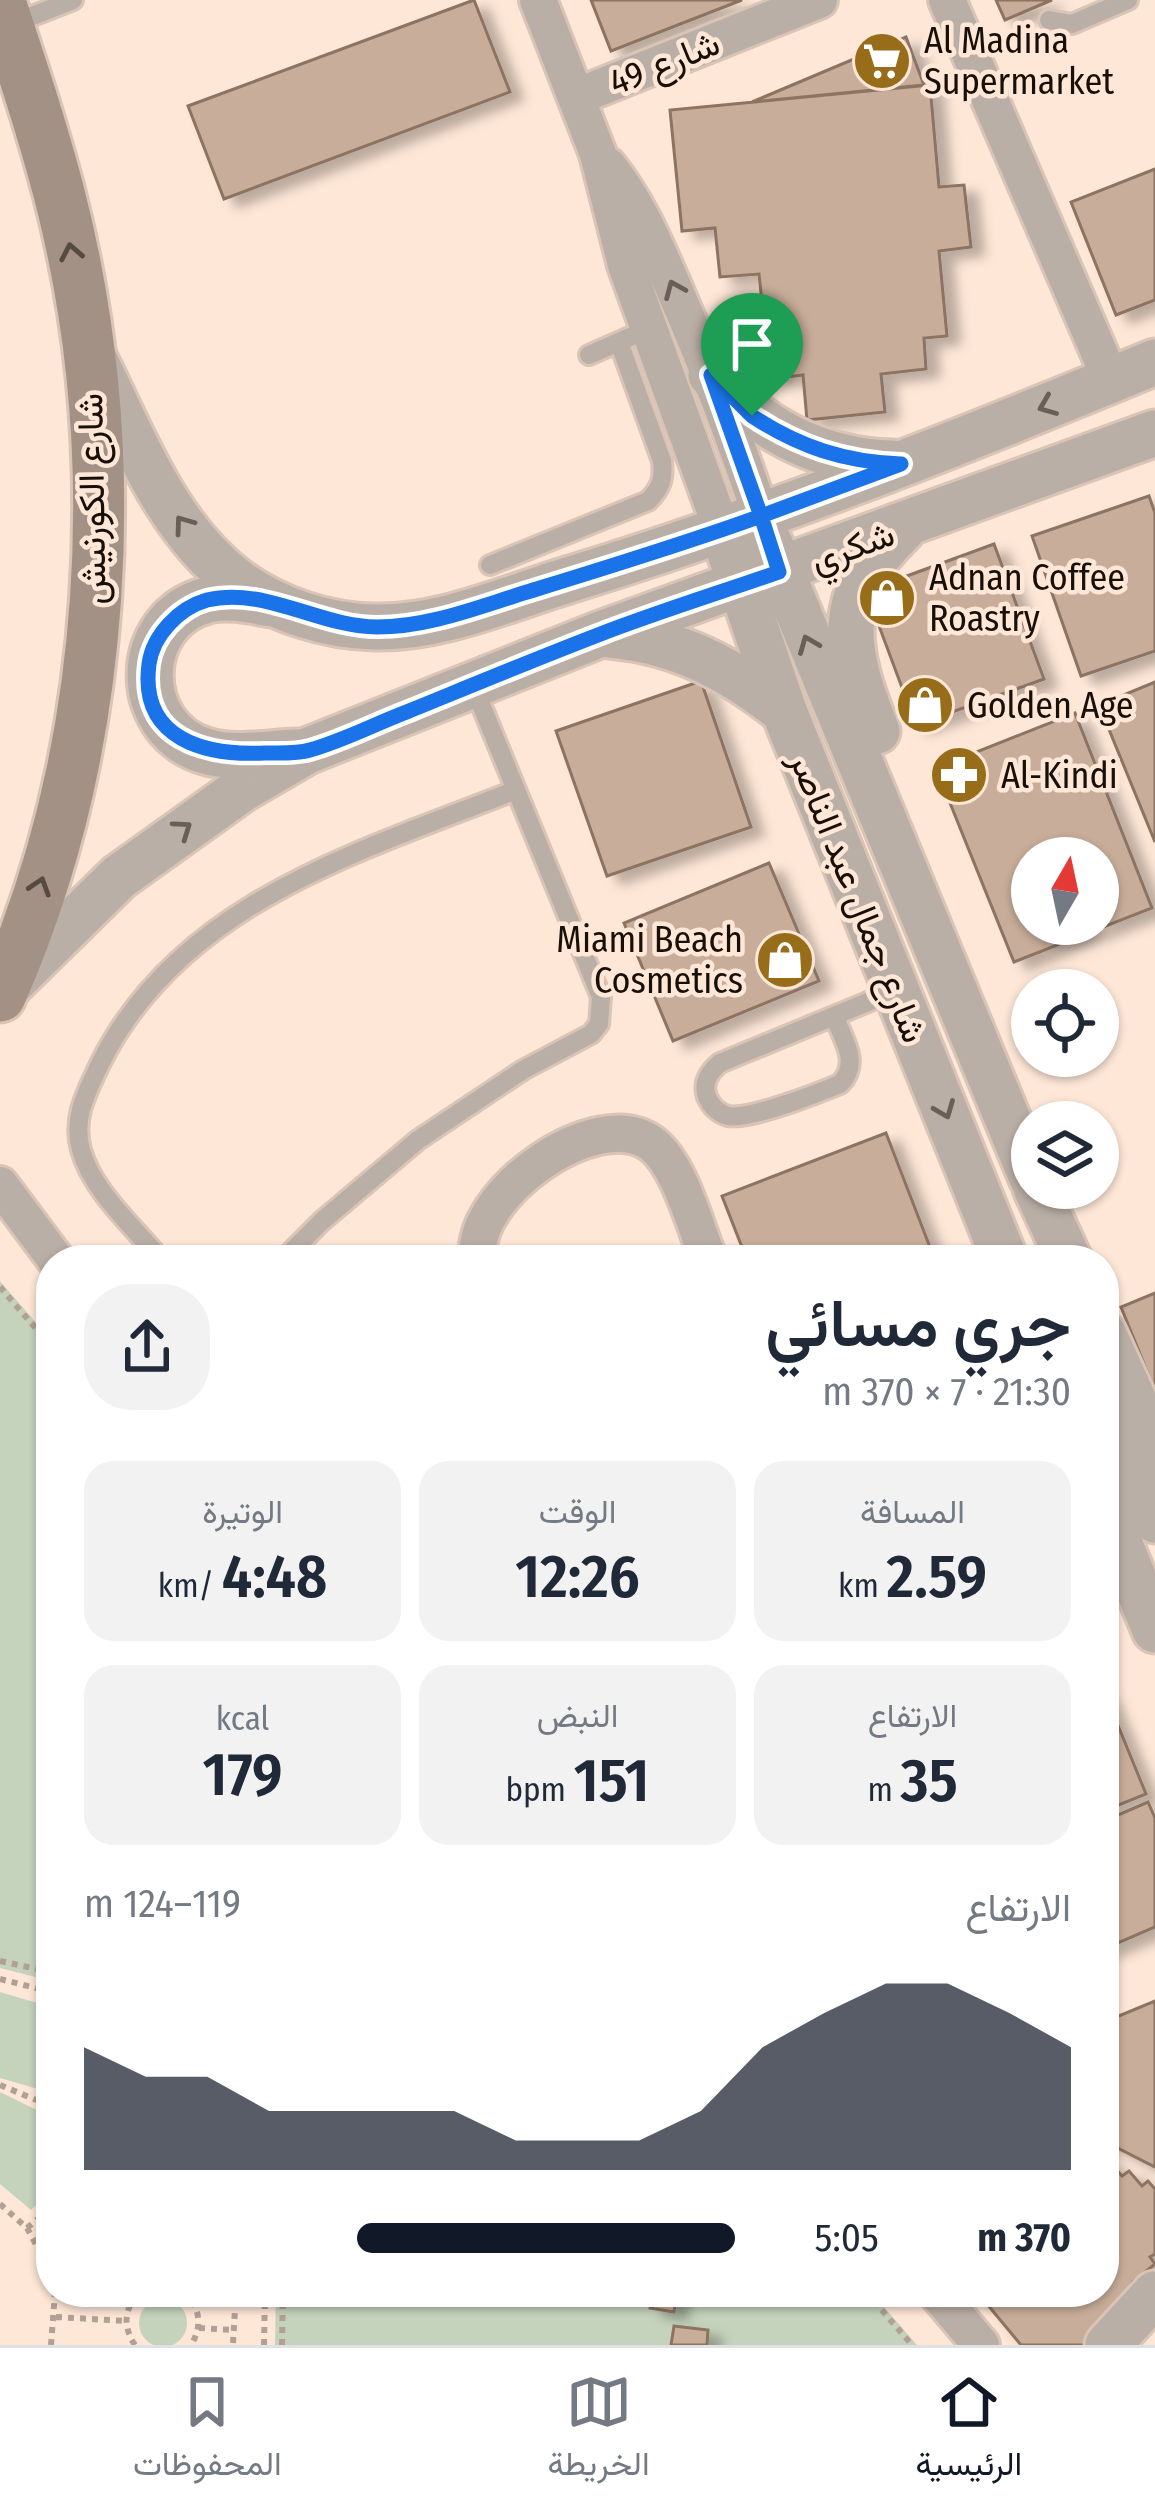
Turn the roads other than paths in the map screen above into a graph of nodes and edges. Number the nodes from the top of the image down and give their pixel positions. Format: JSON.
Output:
{"nodes":[{"id":1,"x":74,"y":0,"type":"edge"},
{"id":2,"x":538,"y":0,"type":"edge"},
{"id":3,"x":819,"y":0,"type":"edge"},
{"id":4,"x":1128,"y":0,"type":"edge"},
{"id":5,"x":945,"y":3,"type":"edge"},
{"id":6,"x":1048,"y":20,"type":"dead end"},
{"id":7,"x":3,"y":34,"type":"edge"},
{"id":8,"x":576,"y":97,"type":"junction"},
{"id":9,"x":598,"y":154,"type":"junction"},
{"id":10,"x":635,"y":334,"type":"junction"},
{"id":11,"x":85,"y":341,"type":"junction"},
{"id":12,"x":589,"y":356,"type":"dead end"},
{"id":13,"x":1155,"y":362,"type":"edge"},
{"id":14,"x":711,"y":375,"type":"junction"},
{"id":15,"x":1111,"y":380,"type":"junction"},
{"id":16,"x":1155,"y":433,"type":"edge"},
{"id":17,"x":901,"y":464,"type":"junction"},
{"id":18,"x":741,"y":523,"type":"junction"},
{"id":19,"x":906,"y":526,"type":"junction"},
{"id":20,"x":490,"y":565,"type":"dead end"},
{"id":21,"x":760,"y":579,"type":"junction"},
{"id":22,"x":279,"y":605,"type":"junction"},
{"id":23,"x":601,"y":634,"type":"junction"},
{"id":24,"x":473,"y":685,"type":"junction"},
{"id":25,"x":784,"y":711,"type":"junction"},
{"id":26,"x":308,"y":751,"type":"junction"},
{"id":27,"x":516,"y":790,"type":"junction"},
{"id":28,"x":897,"y":990,"type":"junction"},
{"id":29,"x":1,"y":993,"type":"edge"},
{"id":30,"x":834,"y":1016,"type":"junction"},
{"id":31,"x":1002,"y":1112,"type":"junction"},
{"id":32,"x":1011,"y":1132,"type":"edge"},
{"id":33,"x":0,"y":1185,"type":"edge"},
{"id":34,"x":1046,"y":1209,"type":"edge"},
{"id":35,"x":0,"y":1225,"type":"edge"},
{"id":36,"x":36,"y":1245,"type":"edge"},
{"id":37,"x":44,"y":1245,"type":"edge"},
{"id":38,"x":149,"y":1245,"type":"edge"},
{"id":39,"x":298,"y":1245,"type":"edge"},
{"id":40,"x":480,"y":1245,"type":"edge"},
{"id":41,"x":703,"y":1245,"type":"edge"},
{"id":42,"x":999,"y":1245,"type":"edge"},
{"id":43,"x":1063,"y":1245,"type":"edge"},
{"id":44,"x":1119,"y":1368,"type":"edge"},
{"id":45,"x":1119,"y":1437,"type":"edge"},
{"id":46,"x":1155,"y":1447,"type":"edge"},
{"id":47,"x":1155,"y":1520,"type":"edge"},
{"id":48,"x":1119,"y":1542,"type":"edge"},
{"id":49,"x":1155,"y":1630,"type":"edge"},
{"id":50,"x":1155,"y":2294,"type":"edge"},
{"id":51,"x":949,"y":2307,"type":"edge"},
{"id":52,"x":981,"y":2345,"type":"edge"},
{"id":53,"x":1108,"y":2345,"type":"edge"}],
"edges":[{"from":1,"to":7,"type":"lane"},
{"from":2,"to":8,"type":"street"},
{"from":3,"to":8,"type":"street","name":"شارع 49"},
{"from":4,"to":6,"type":"lane"},
{"from":5,"to":15,"type":"street"},
{"from":11,"to":7,"type":"main road","name":"شارع الكورنيش","one_way":true},
{"from":8,"to":9,"type":"street"},
{"from":9,"to":10,"type":"street"},
{"from":14,"to":9,"type":"street","one_way":true},
{"from":10,"to":12,"type":"lane"},
{"from":10,"to":18,"type":"street"},
{"from":10,"to":20,"type":"lane"},
{"from":22,"to":11,"type":"street","name":"شكري","one_way":true},
{"from":29,"to":11,"type":"main road","name":"شارع الكورنيش","one_way":true},
{"from":13,"to":15,"type":"street","name":"شكري"},
{"from":14,"to":17,"type":"street"},
{"from":14,"to":18,"type":"street"},
{"from":15,"to":17,"type":"street","name":"شكري","one_way":true},
{"from":16,"to":19,"type":"street","name":"شكري"},
{"from":17,"to":18,"type":"street","name":"شكري"},
{"from":18,"to":21,"type":"street","name":"شارع جمال عبد الناصر"},
{"from":18,"to":22,"type":"street","name":"شكري"},
{"from":19,"to":21,"type":"street","name":"شكري"},
{"from":19,"to":31,"type":"street"},
{"from":21,"to":23,"type":"street","name":"شكري"},
{"from":21,"to":25,"type":"street","name":"شارع جمال عبد الناصر"},
{"from":31,"to":21,"type":"street","name":"شارع جمال عبد الناصر","one_way":true},
{"from":22,"to":26,"type":"street"},
{"from":23,"to":24,"type":"street","name":"شكري"},
{"from":23,"to":25,"type":"street"},
{"from":24,"to":26,"type":"street","name":"شكري"},
{"from":24,"to":27,"type":"lane"},
{"from":25,"to":28,"type":"street","name":"شارع جمال عبد الناصر"},
{"from":29,"to":26,"type":"street","name":"شكري","one_way":true},
{"from":27,"to":38,"type":"lane"},
{"from":27,"to":39,"type":"lane"},
{"from":28,"to":30,"type":"lane"},
{"from":28,"to":42,"type":"street","name":"شارع جمال عبد الناصر","one_way":true},
{"from":30,"to":30,"type":"lane"},
{"from":31,"to":32,"type":"street","name":"شارع جمال عبد الناصر"},
{"from":33,"to":37,"type":"street"},
{"from":34,"to":43,"type":"street"},
{"from":35,"to":36,"type":"street"},
{"from":40,"to":41,"type":"street"},
{"from":44,"to":46,"type":"street"},
{"from":45,"to":47,"type":"street"},
{"from":48,"to":49,"type":"street"},
{"from":50,"to":53,"type":"street"},
{"from":51,"to":52,"type":"street"}]}
